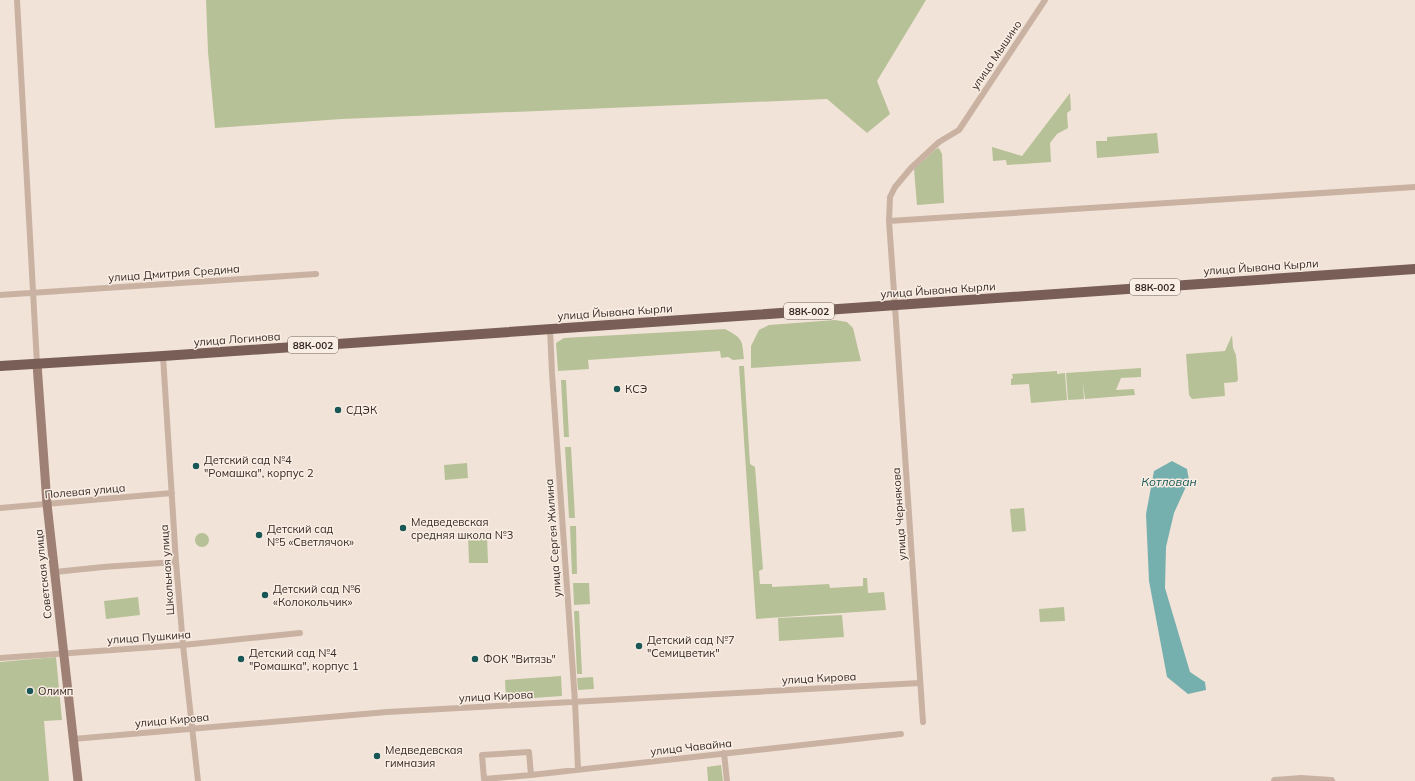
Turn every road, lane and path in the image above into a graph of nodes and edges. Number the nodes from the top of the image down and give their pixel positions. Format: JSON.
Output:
{"nodes":[{"id":1,"x":16,"y":0,"type":"edge"},
{"id":2,"x":1045,"y":0,"type":"edge"},
{"id":3,"x":1415,"y":186,"type":"edge"},
{"id":4,"x":889,"y":221,"type":"junction"},
{"id":5,"x":1415,"y":268,"type":"edge"},
{"id":6,"x":316,"y":274,"type":"dead end"},
{"id":7,"x":33,"y":293,"type":"junction"},
{"id":8,"x":0,"y":295,"type":"edge"},
{"id":9,"x":894,"y":305,"type":"junction"},
{"id":10,"x":550,"y":329,"type":"junction"},
{"id":11,"x":463,"y":335,"type":"joint"},
{"id":12,"x":163,"y":356,"type":"junction"},
{"id":13,"x":37,"y":364,"type":"junction"},
{"id":14,"x":0,"y":366,"type":"edge"},
{"id":15,"x":172,"y":494,"type":"junction"},
{"id":16,"x":47,"y":504,"type":"junction"},
{"id":17,"x":0,"y":508,"type":"edge"},
{"id":18,"x":176,"y":562,"type":"junction"},
{"id":19,"x":55,"y":572,"type":"junction"},
{"id":20,"x":300,"y":633,"type":"dead end"},
{"id":21,"x":183,"y":645,"type":"junction"},
{"id":22,"x":64,"y":654,"type":"junction"},
{"id":23,"x":0,"y":658,"type":"edge"},
{"id":24,"x":920,"y":683,"type":"junction"},
{"id":25,"x":575,"y":702,"type":"junction"},
{"id":26,"x":923,"y":722,"type":"dead end"},
{"id":27,"x":192,"y":728,"type":"junction"},
{"id":28,"x":901,"y":734,"type":"dead end"},
{"id":29,"x":74,"y":739,"type":"junction"},
{"id":30,"x":724,"y":754,"type":"junction"},
{"id":31,"x":578,"y":769,"type":"junction"},
{"id":32,"x":531,"y":775,"type":"junction"},
{"id":33,"x":78,"y":781,"type":"edge"},
{"id":34,"x":198,"y":781,"type":"edge"},
{"id":35,"x":727,"y":781,"type":"edge"},
{"id":36,"x":1275,"y":781,"type":"edge"},
{"id":37,"x":1331,"y":781,"type":"edge"}],
"edges":[{"from":1,"to":7,"type":"street"},
{"from":2,"to":4,"type":"street","name":"улица Мышино"},
{"from":3,"to":4,"type":"street"},
{"from":4,"to":9,"type":"street","name":"улица Чернякова"},
{"from":5,"to":9,"type":"main road","name":"улица Йывана Кырли","number":"88К-002"},
{"from":6,"to":7,"type":"street","name":"улица Дмитрия Средина"},
{"from":7,"to":8,"type":"street","name":"улица Дмитрия Средина"},
{"from":7,"to":13,"type":"street"},
{"from":9,"to":10,"type":"main road","name":"улица Йывана Кырли","number":"88К-002"},
{"from":9,"to":24,"type":"street","name":"улица Чернякова"},
{"from":10,"to":11,"type":"main road","name":"улица Йывана Кырли","number":"88К-002"},
{"from":10,"to":25,"type":"street","name":"улица Сергея Жилина"},
{"from":11,"to":12,"type":"main road","name":"улица Логинова","number":"88К-002"},
{"from":12,"to":13,"type":"main road","name":"улица Логинова","number":"88К-002"},
{"from":12,"to":15,"type":"street","name":"Школьная улица"},
{"from":13,"to":14,"type":"main road","number":"88К-002"},
{"from":13,"to":16,"type":"main road","name":"Советская улица"},
{"from":15,"to":16,"type":"street","name":"Полевая улица"},
{"from":15,"to":18,"type":"street","name":"Школьная улица"},
{"from":16,"to":17,"type":"street","name":"Полевая улица"},
{"from":16,"to":19,"type":"main road","name":"Советская улица"},
{"from":18,"to":19,"type":"street"},
{"from":18,"to":21,"type":"street","name":"Школьная улица"},
{"from":19,"to":22,"type":"main road","name":"Советская улица"},
{"from":20,"to":21,"type":"street","name":"улица Пушкина"},
{"from":21,"to":22,"type":"street","name":"улица Пушкина"},
{"from":21,"to":27,"type":"street","name":"Школьная улица"},
{"from":22,"to":23,"type":"street","name":"улица Пушкина"},
{"from":22,"to":29,"type":"main road","name":"Советская улица"},
{"from":24,"to":25,"type":"street","name":"улица Кирова"},
{"from":24,"to":26,"type":"street","name":"улица Чернякова"},
{"from":25,"to":27,"type":"street","name":"улица Кирова"},
{"from":25,"to":31,"type":"street","name":"улица Сергея Жилина"},
{"from":27,"to":29,"type":"street","name":"улица Кирова"},
{"from":27,"to":34,"type":"street","name":"Школьная улица"},
{"from":28,"to":30,"type":"street","name":"улица Чавайна"},
{"from":29,"to":33,"type":"main road","name":"Советская улица"},
{"from":30,"to":31,"type":"street","name":"улица Чавайна"},
{"from":30,"to":35,"type":"street"},
{"from":31,"to":32,"type":"street","name":"улица Чавайна"},
{"from":32,"to":32,"type":"street","name":"улица Чавайна"},
{"from":36,"to":37,"type":"street"}]}
